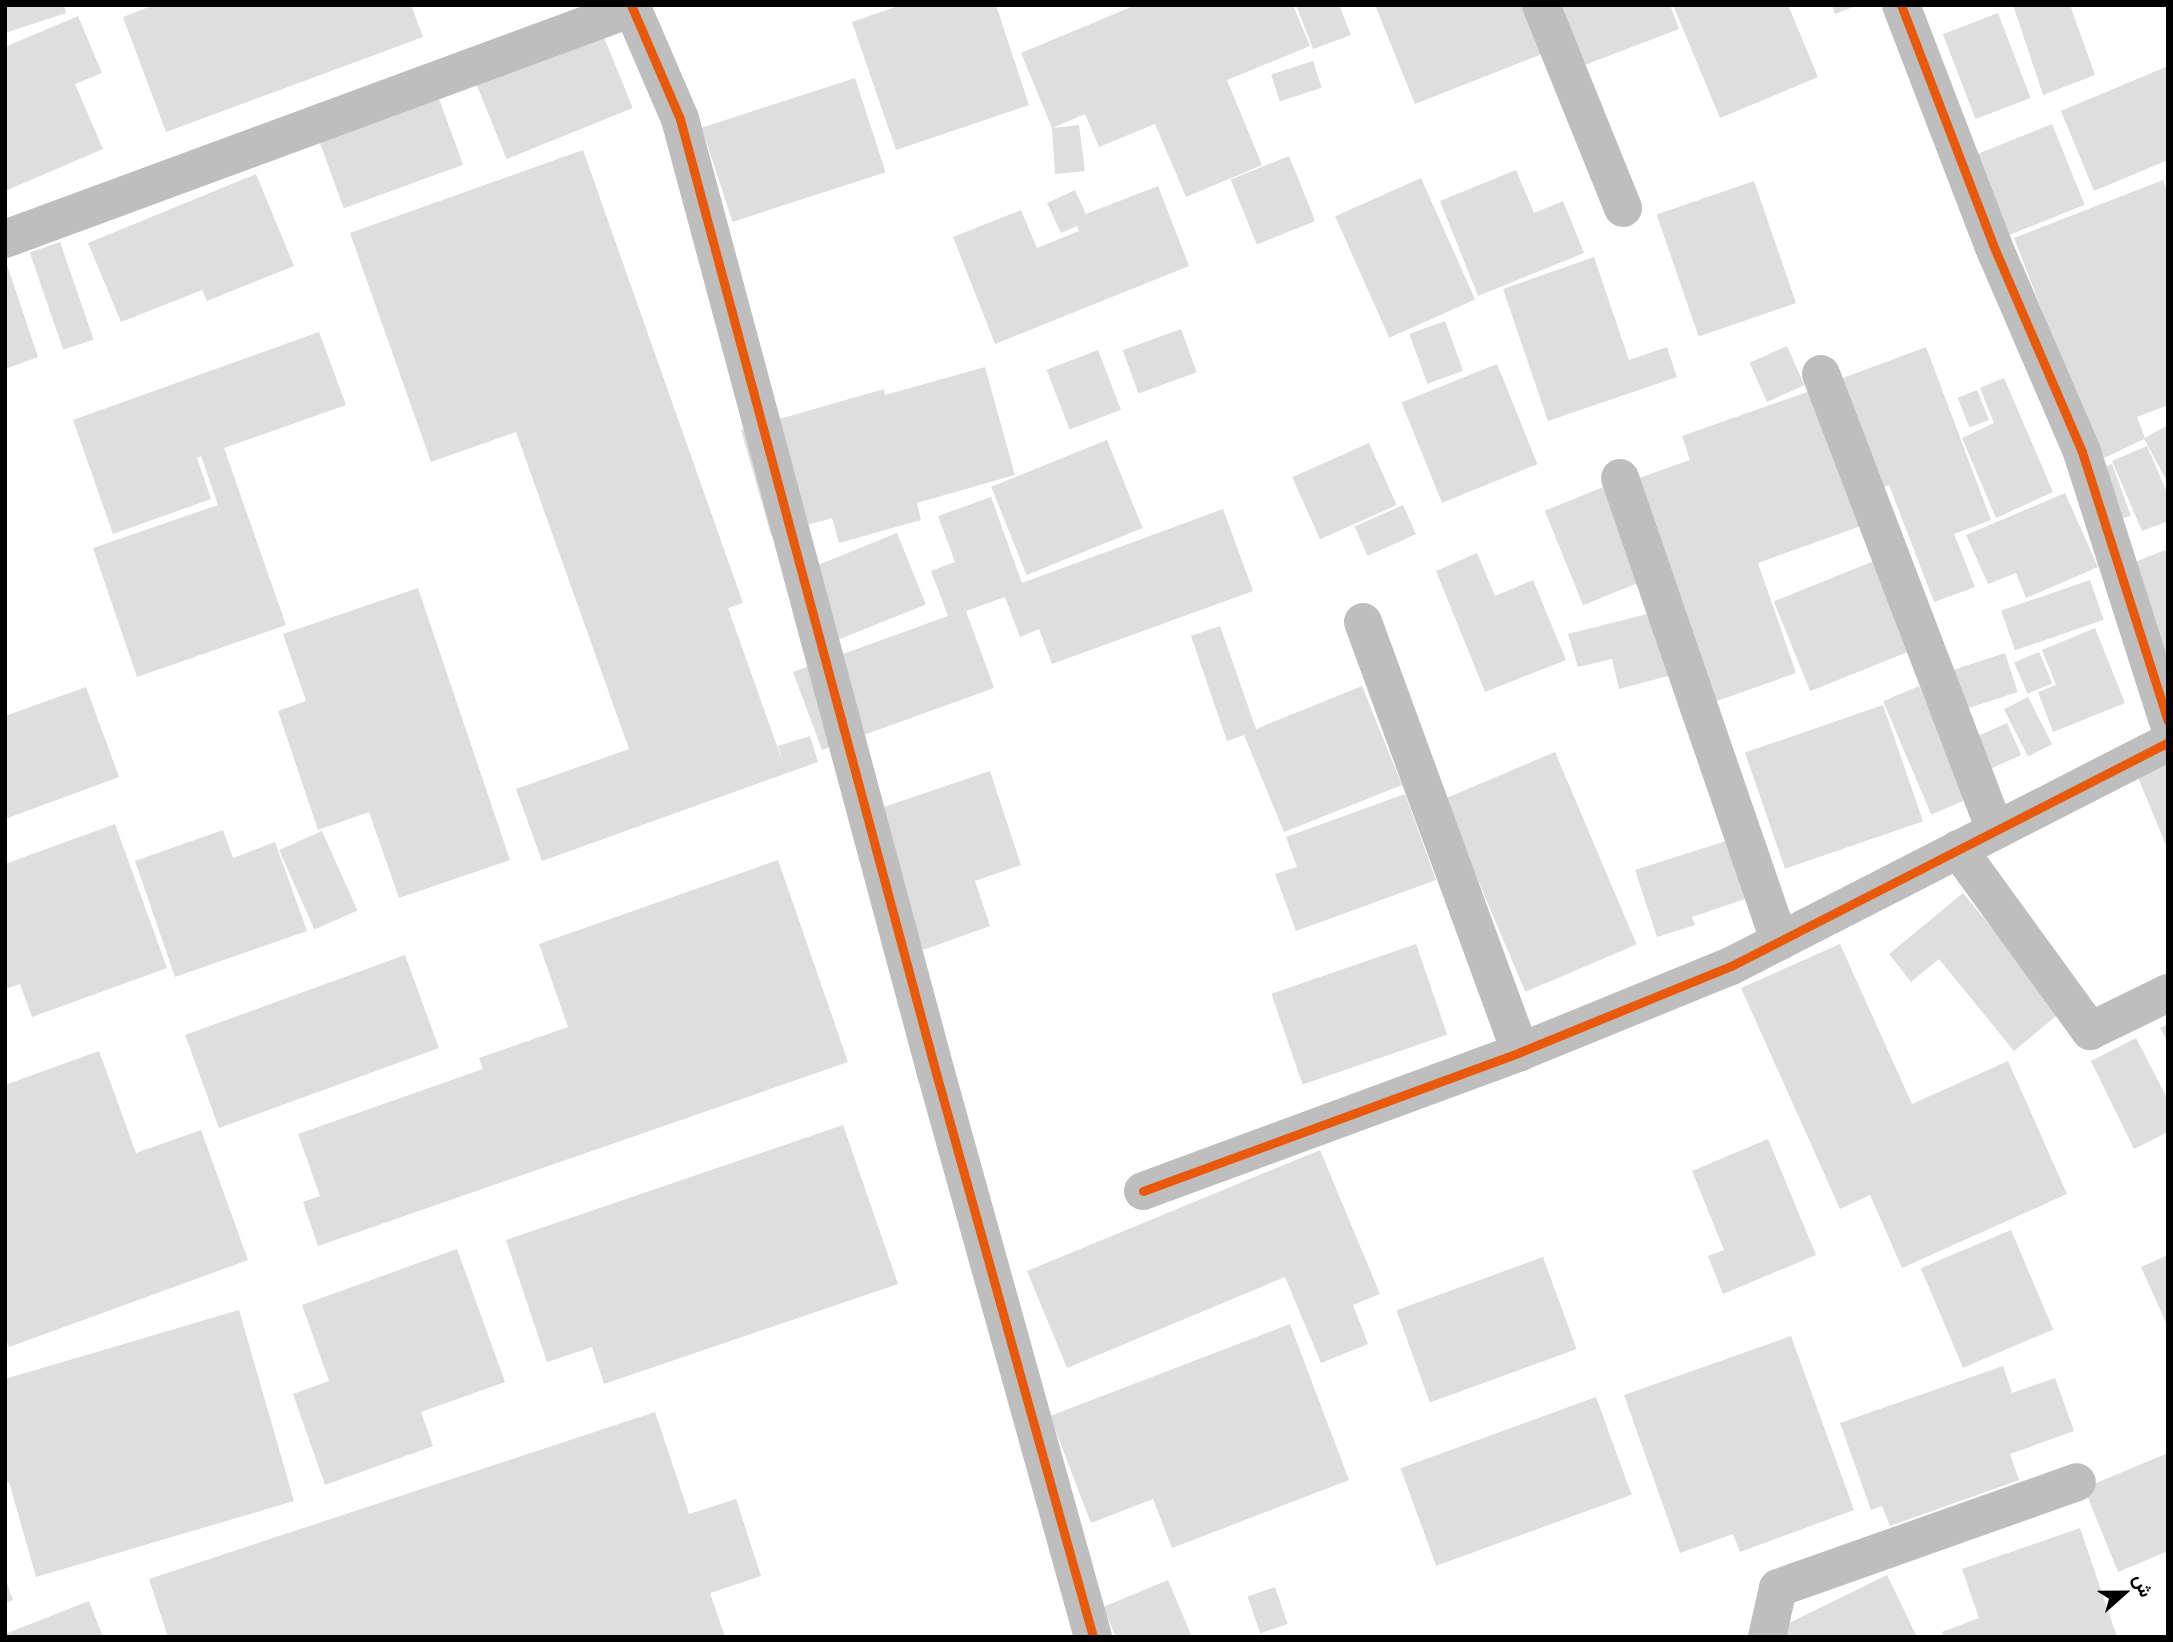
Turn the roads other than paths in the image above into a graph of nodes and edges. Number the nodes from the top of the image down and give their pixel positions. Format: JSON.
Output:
{"nodes":[{"id":1,"x":1541,"y":5,"type":"edge"},
{"id":2,"x":1901,"y":5,"type":"edge"},
{"id":3,"x":631,"y":7,"type":"edge"},
{"id":4,"x":1623,"y":208,"type":"dead end"},
{"id":5,"x":5,"y":239,"type":"edge"},
{"id":6,"x":1821,"y":374,"type":"dead end"},
{"id":7,"x":1620,"y":478,"type":"dead end"},
{"id":8,"x":1363,"y":622,"type":"dead end"},
{"id":9,"x":2168,"y":721,"type":"edge"},
{"id":10,"x":2168,"y":742,"type":"edge"},
{"id":11,"x":1994,"y":830,"type":"junction"},
{"id":12,"x":1958,"y":849,"type":"junction"},
{"id":13,"x":1779,"y":941,"type":"junction"},
{"id":14,"x":2168,"y":993,"type":"edge"},
{"id":15,"x":1520,"y":1052,"type":"junction"},
{"id":16,"x":1143,"y":1191,"type":"dead end"},
{"id":17,"x":2077,"y":1482,"type":"dead end"},
{"id":18,"x":1093,"y":1637,"type":"edge"},
{"id":19,"x":1767,"y":1637,"type":"edge"}],
"edges":[{"from":1,"to":4,"type":"street"},
{"from":2,"to":9,"type":"street"},
{"from":3,"to":5,"type":"street"},
{"from":3,"to":18,"type":"street"},
{"from":6,"to":11,"type":"street"},
{"from":7,"to":13,"type":"street"},
{"from":8,"to":15,"type":"street"},
{"from":10,"to":11,"type":"street"},
{"from":11,"to":12,"type":"street"},
{"from":12,"to":13,"type":"street"},
{"from":12,"to":14,"type":"street"},
{"from":13,"to":15,"type":"street"},
{"from":15,"to":16,"type":"street"},
{"from":17,"to":19,"type":"street"}]}
